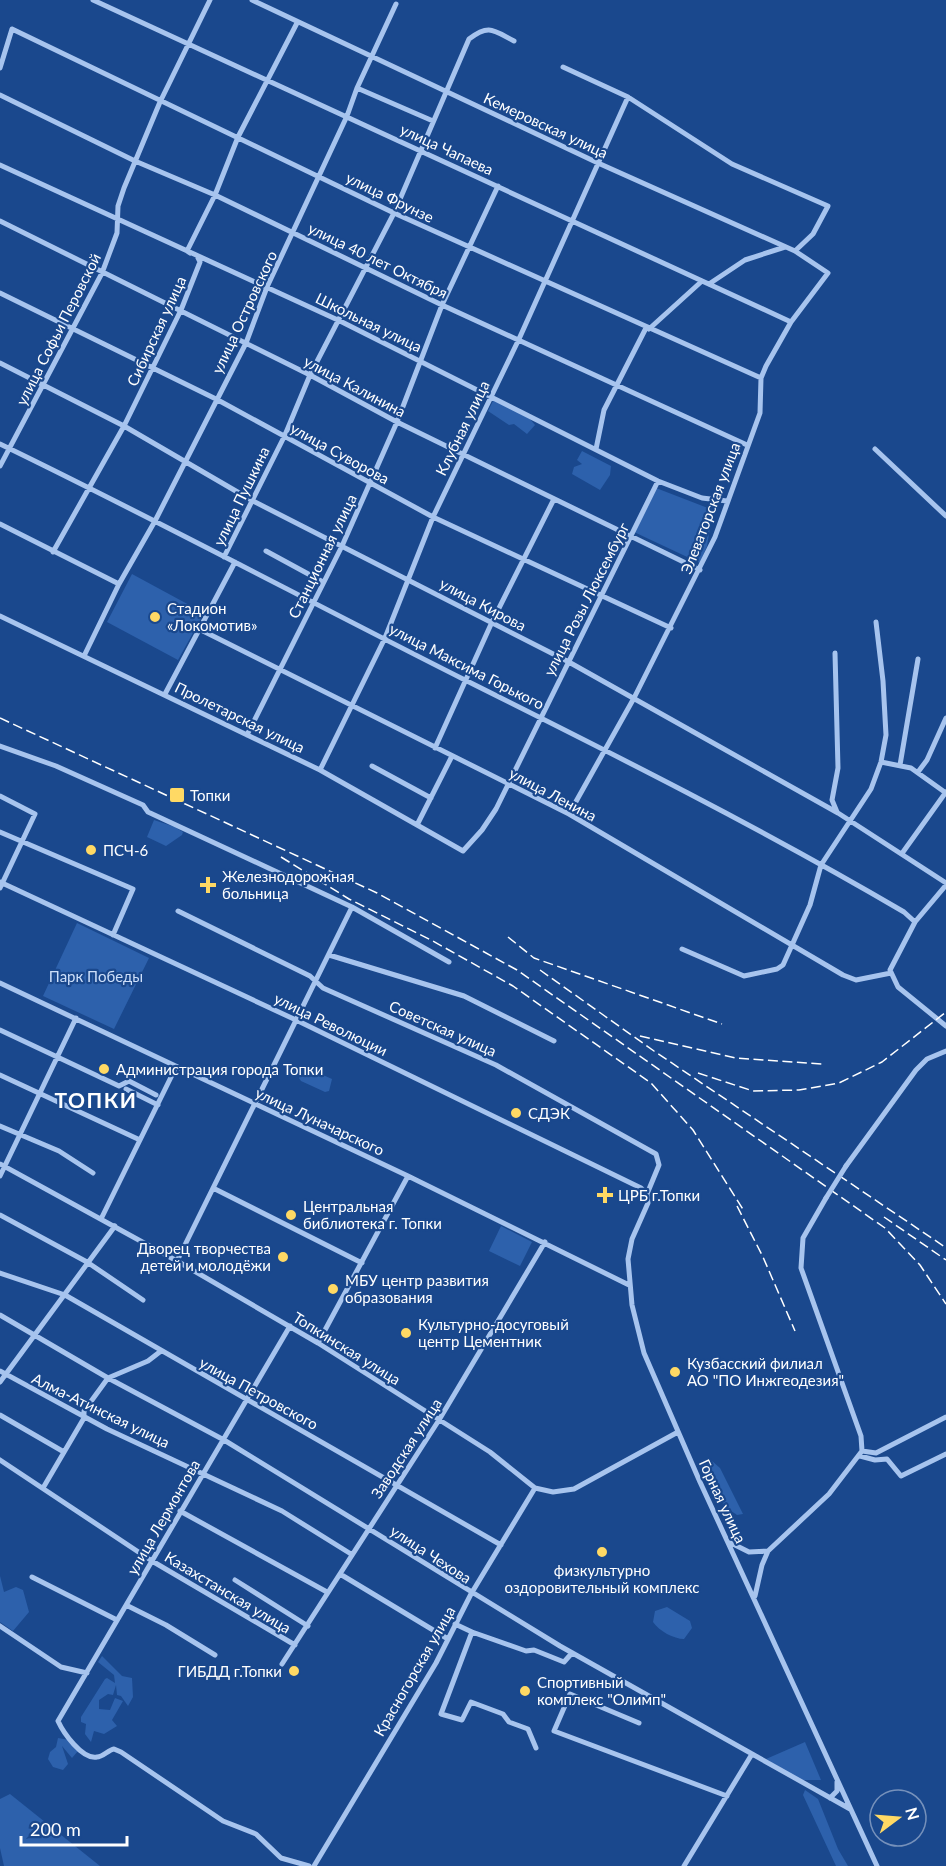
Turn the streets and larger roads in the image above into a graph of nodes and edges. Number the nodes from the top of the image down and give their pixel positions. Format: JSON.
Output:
{"nodes":[{"id":1,"x":93,"y":0,"type":"edge"},
{"id":2,"x":210,"y":0,"type":"edge"},
{"id":3,"x":252,"y":0,"type":"edge"},
{"id":4,"x":396,"y":4,"type":"dead end"},
{"id":5,"x":297,"y":22,"type":"junction"},
{"id":6,"x":514,"y":41,"type":"dead end"},
{"id":7,"x":190,"y":42,"type":"junction"},
{"id":8,"x":372,"y":56,"type":"junction"},
{"id":9,"x":562,"y":67,"type":"dead end"},
{"id":10,"x":0,"y":68,"type":"edge"},
{"id":11,"x":267,"y":78,"type":"junction"},
{"id":12,"x":357,"y":88,"type":"junction"},
{"id":13,"x":447,"y":92,"type":"junction"},
{"id":14,"x":0,"y":95,"type":"edge"},
{"id":15,"x":628,"y":98,"type":"junction"},
{"id":16,"x":160,"y":102,"type":"junction"},
{"id":17,"x":347,"y":116,"type":"junction"},
{"id":18,"x":433,"y":122,"type":"junction"},
{"id":19,"x":238,"y":136,"type":"junction"},
{"id":20,"x":421,"y":150,"type":"junction"},
{"id":21,"x":135,"y":161,"type":"junction"},
{"id":22,"x":598,"y":163,"type":"junction"},
{"id":23,"x":0,"y":165,"type":"edge"},
{"id":24,"x":320,"y":176,"type":"junction"},
{"id":25,"x":498,"y":186,"type":"junction"},
{"id":26,"x":215,"y":195,"type":"junction"},
{"id":27,"x":394,"y":213,"type":"junction"},
{"id":28,"x":0,"y":221,"type":"edge"},
{"id":29,"x":570,"y":221,"type":"junction"},
{"id":30,"x":118,"y":222,"type":"junction"},
{"id":31,"x":294,"y":232,"type":"junction"},
{"id":32,"x":467,"y":247,"type":"junction"},
{"id":33,"x":786,"y":247,"type":"junction"},
{"id":34,"x":187,"y":251,"type":"junction"},
{"id":35,"x":795,"y":251,"type":"junction"},
{"id":36,"x":367,"y":267,"type":"junction"},
{"id":37,"x":102,"y":273,"type":"junction"},
{"id":38,"x":828,"y":273,"type":"joint"},
{"id":39,"x":702,"y":281,"type":"junction"},
{"id":40,"x":544,"y":283,"type":"junction"},
{"id":41,"x":709,"y":284,"type":"junction"},
{"id":42,"x":267,"y":287,"type":"junction"},
{"id":43,"x":0,"y":293,"type":"edge"},
{"id":44,"x":442,"y":305,"type":"junction"},
{"id":45,"x":181,"y":310,"type":"junction"},
{"id":46,"x":340,"y":321,"type":"junction"},
{"id":47,"x":790,"y":322,"type":"junction"},
{"id":48,"x":71,"y":329,"type":"junction"},
{"id":49,"x":648,"y":329,"type":"junction"},
{"id":50,"x":519,"y":339,"type":"junction"},
{"id":51,"x":246,"y":343,"type":"junction"},
{"id":52,"x":420,"y":360,"type":"junction"},
{"id":53,"x":0,"y":363,"type":"edge"},
{"id":54,"x":153,"y":368,"type":"junction"},
{"id":55,"x":310,"y":375,"type":"junction"},
{"id":56,"x":761,"y":378,"type":"junction"},
{"id":57,"x":615,"y":384,"type":"junction"},
{"id":58,"x":44,"y":385,"type":"junction"},
{"id":59,"x":491,"y":395,"type":"junction"},
{"id":60,"x":216,"y":399,"type":"junction"},
{"id":61,"x":398,"y":422,"type":"junction"},
{"id":62,"x":124,"y":426,"type":"junction"},
{"id":63,"x":285,"y":435,"type":"junction"},
{"id":64,"x":0,"y":444,"type":"edge"},
{"id":65,"x":747,"y":445,"type":"junction"},
{"id":66,"x":9,"y":449,"type":"junction"},
{"id":67,"x":596,"y":449,"type":"junction"},
{"id":68,"x":876,"y":449,"type":"dead end"},
{"id":69,"x":463,"y":454,"type":"junction"},
{"id":70,"x":185,"y":461,"type":"junction"},
{"id":71,"x":0,"y":466,"type":"edge"},
{"id":72,"x":658,"y":481,"type":"junction"},
{"id":73,"x":369,"y":484,"type":"junction"},
{"id":74,"x":90,"y":487,"type":"junction"},
{"id":75,"x":554,"y":499,"type":"junction"},
{"id":76,"x":254,"y":501,"type":"junction"},
{"id":77,"x":727,"y":501,"type":"junction"},
{"id":78,"x":946,"y":516,"type":"edge"},
{"id":79,"x":433,"y":517,"type":"junction"},
{"id":80,"x":155,"y":521,"type":"junction"},
{"id":81,"x":0,"y":524,"type":"edge"},
{"id":82,"x":631,"y":535,"type":"junction"},
{"id":83,"x":342,"y":546,"type":"junction"},
{"id":84,"x":266,"y":551,"type":"dead end"},
{"id":85,"x":53,"y":552,"type":"junction"},
{"id":86,"x":224,"y":557,"type":"junction"},
{"id":87,"x":525,"y":560,"type":"junction"},
{"id":88,"x":235,"y":562,"type":"junction"},
{"id":89,"x":700,"y":570,"type":"junction"},
{"id":90,"x":409,"y":578,"type":"junction"},
{"id":91,"x":323,"y":582,"type":"junction"},
{"id":92,"x":119,"y":584,"type":"junction"},
{"id":93,"x":600,"y":596,"type":"junction"},
{"id":94,"x":314,"y":603,"type":"junction"},
{"id":95,"x":0,"y":616,"type":"edge"},
{"id":96,"x":492,"y":622,"type":"junction"},
{"id":97,"x":876,"y":622,"type":"dead end"},
{"id":98,"x":671,"y":628,"type":"junction"},
{"id":99,"x":199,"y":629,"type":"junction"},
{"id":100,"x":385,"y":638,"type":"junction"},
{"id":101,"x":835,"y":653,"type":"dead end"},
{"id":102,"x":84,"y":656,"type":"junction"},
{"id":103,"x":918,"y":659,"type":"dead end"},
{"id":104,"x":567,"y":661,"type":"junction"},
{"id":105,"x":279,"y":668,"type":"junction"},
{"id":106,"x":466,"y":680,"type":"junction"},
{"id":107,"x":165,"y":694,"type":"junction"},
{"id":108,"x":634,"y":698,"type":"junction"},
{"id":109,"x":352,"y":708,"type":"junction"},
{"id":110,"x":540,"y":716,"type":"junction"},
{"id":111,"x":946,"y":718,"type":"edge"},
{"id":112,"x":247,"y":735,"type":"junction"},
{"id":113,"x":0,"y":746,"type":"edge"},
{"id":114,"x":435,"y":748,"type":"junction"},
{"id":115,"x":604,"y":750,"type":"junction"},
{"id":116,"x":452,"y":756,"type":"junction"},
{"id":117,"x":881,"y":762,"type":"junction"},
{"id":118,"x":900,"y":765,"type":"junction"},
{"id":119,"x":372,"y":766,"type":"dead end"},
{"id":120,"x":320,"y":770,"type":"junction"},
{"id":121,"x":918,"y":772,"type":"junction"},
{"id":122,"x":508,"y":783,"type":"junction"},
{"id":123,"x":946,"y":792,"type":"edge"},
{"id":124,"x":0,"y":796,"type":"edge"},
{"id":125,"x":431,"y":798,"type":"junction"},
{"id":126,"x":838,"y":813,"type":"junction"},
{"id":127,"x":569,"y":814,"type":"junction"},
{"id":128,"x":850,"y":820,"type":"junction"},
{"id":129,"x":417,"y":825,"type":"junction"},
{"id":130,"x":0,"y":832,"type":"edge"},
{"id":131,"x":22,"y":842,"type":"junction"},
{"id":132,"x":463,"y":851,"type":"joint"},
{"id":133,"x":903,"y":852,"type":"junction"},
{"id":134,"x":821,"y":865,"type":"junction"},
{"id":135,"x":946,"y":884,"type":"edge"},
{"id":136,"x":1,"y":885,"type":"edge"},
{"id":137,"x":352,"y":907,"type":"junction"},
{"id":138,"x":178,"y":911,"type":"dead end"},
{"id":139,"x":915,"y":922,"type":"junction"},
{"id":140,"x":113,"y":935,"type":"junction"},
{"id":141,"x":793,"y":946,"type":"junction"},
{"id":142,"x":682,"y":949,"type":"dead end"},
{"id":143,"x":329,"y":955,"type":"junction"},
{"id":144,"x":449,"y":962,"type":"dead end"},
{"id":145,"x":891,"y":973,"type":"junction"},
{"id":146,"x":314,"y":981,"type":"junction"},
{"id":147,"x":0,"y":983,"type":"edge"},
{"id":148,"x":76,"y":1018,"type":"junction"},
{"id":149,"x":296,"y":1020,"type":"junction"},
{"id":150,"x":946,"y":1026,"type":"edge"},
{"id":151,"x":0,"y":1030,"type":"edge"},
{"id":152,"x":554,"y":1041,"type":"dead end"},
{"id":153,"x":946,"y":1051,"type":"edge"},
{"id":154,"x":58,"y":1055,"type":"junction"},
{"id":155,"x":177,"y":1067,"type":"junction"},
{"id":156,"x":0,"y":1075,"type":"edge"},
{"id":157,"x":126,"y":1089,"type":"dead end"},
{"id":158,"x":40,"y":1094,"type":"junction"},
{"id":159,"x":156,"y":1095,"type":"dead end"},
{"id":160,"x":254,"y":1103,"type":"junction"},
{"id":161,"x":158,"y":1105,"type":"junction"},
{"id":162,"x":0,"y":1125,"type":"edge"},
{"id":163,"x":22,"y":1135,"type":"junction"},
{"id":164,"x":140,"y":1140,"type":"junction"},
{"id":165,"x":2,"y":1165,"type":"edge"},
{"id":166,"x":93,"y":1173,"type":"dead end"},
{"id":167,"x":0,"y":1176,"type":"edge"},
{"id":168,"x":408,"y":1176,"type":"junction"},
{"id":169,"x":213,"y":1188,"type":"junction"},
{"id":170,"x":647,"y":1194,"type":"junction"},
{"id":171,"x":0,"y":1215,"type":"edge"},
{"id":172,"x":101,"y":1219,"type":"junction"},
{"id":173,"x":115,"y":1227,"type":"junction"},
{"id":174,"x":545,"y":1242,"type":"junction"},
{"id":175,"x":177,"y":1260,"type":"junction"},
{"id":176,"x":87,"y":1262,"type":"junction"},
{"id":177,"x":363,"y":1263,"type":"junction"},
{"id":178,"x":0,"y":1273,"type":"edge"},
{"id":179,"x":629,"y":1285,"type":"junction"},
{"id":180,"x":65,"y":1295,"type":"junction"},
{"id":181,"x":143,"y":1299,"type":"dead end"},
{"id":182,"x":0,"y":1315,"type":"edge"},
{"id":183,"x":290,"y":1326,"type":"junction"},
{"id":184,"x":34,"y":1334,"type":"junction"},
{"id":185,"x":318,"y":1343,"type":"junction"},
{"id":186,"x":161,"y":1351,"type":"junction"},
{"id":187,"x":2,"y":1373,"type":"edge"},
{"id":188,"x":108,"y":1378,"type":"junction"},
{"id":189,"x":0,"y":1382,"type":"edge"},
{"id":190,"x":247,"y":1400,"type":"junction"},
{"id":191,"x":0,"y":1415,"type":"edge"},
{"id":192,"x":946,"y":1417,"type":"edge"},
{"id":193,"x":84,"y":1418,"type":"junction"},
{"id":194,"x":439,"y":1420,"type":"junction"},
{"id":195,"x":678,"y":1432,"type":"junction"},
{"id":196,"x":224,"y":1440,"type":"junction"},
{"id":197,"x":64,"y":1452,"type":"junction"},
{"id":198,"x":861,"y":1454,"type":"junction"},
{"id":199,"x":946,"y":1454,"type":"edge"},
{"id":200,"x":0,"y":1460,"type":"edge"},
{"id":201,"x":203,"y":1472,"type":"junction"},
{"id":202,"x":396,"y":1484,"type":"junction"},
{"id":203,"x":43,"y":1488,"type":"junction"},
{"id":204,"x":535,"y":1488,"type":"junction"},
{"id":205,"x":180,"y":1511,"type":"junction"},
{"id":206,"x":369,"y":1528,"type":"junction"},
{"id":207,"x":729,"y":1542,"type":"junction"},
{"id":208,"x":501,"y":1545,"type":"junction"},
{"id":209,"x":768,"y":1551,"type":"junction"},
{"id":210,"x":351,"y":1554,"type":"junction"},
{"id":211,"x":152,"y":1561,"type":"junction"},
{"id":212,"x":340,"y":1574,"type":"junction"},
{"id":213,"x":32,"y":1577,"type":"dead end"},
{"id":214,"x":235,"y":1580,"type":"dead end"},
{"id":215,"x":327,"y":1592,"type":"junction"},
{"id":216,"x":471,"y":1594,"type":"junction"},
{"id":217,"x":755,"y":1598,"type":"junction"},
{"id":218,"x":126,"y":1605,"type":"junction"},
{"id":219,"x":117,"y":1620,"type":"junction"},
{"id":220,"x":455,"y":1624,"type":"junction"},
{"id":221,"x":0,"y":1626,"type":"edge"},
{"id":222,"x":308,"y":1626,"type":"junction"},
{"id":223,"x":472,"y":1632,"type":"junction"},
{"id":224,"x":448,"y":1639,"type":"junction"},
{"id":225,"x":295,"y":1645,"type":"junction"},
{"id":226,"x":572,"y":1653,"type":"junction"},
{"id":227,"x":215,"y":1655,"type":"dead end"},
{"id":228,"x":282,"y":1664,"type":"dead end"},
{"id":229,"x":87,"y":1673,"type":"junction"},
{"id":230,"x":639,"y":1723,"type":"dead end"},
{"id":231,"x":536,"y":1748,"type":"dead end"},
{"id":232,"x":752,"y":1754,"type":"junction"},
{"id":233,"x":837,"y":1781,"type":"junction"},
{"id":234,"x":727,"y":1796,"type":"junction"},
{"id":235,"x":844,"y":1796,"type":"junction"},
{"id":236,"x":830,"y":1798,"type":"junction"},
{"id":237,"x":850,"y":1809,"type":"junction"},
{"id":238,"x":309,"y":1866,"type":"edge"},
{"id":239,"x":314,"y":1866,"type":"edge"},
{"id":240,"x":684,"y":1866,"type":"edge"},
{"id":241,"x":877,"y":1866,"type":"edge"}],
"edges":[{"from":1,"to":7,"type":"street","name":"улица Чапаева"},
{"from":2,"to":7,"type":"street","name":"улица Софьи Перовской"},
{"from":3,"to":5,"type":"street","name":"Кемеровская улица"},
{"from":4,"to":8,"type":"street","name":"улица Островского"},
{"from":5,"to":8,"type":"street","name":"Кемеровская улица"},
{"from":5,"to":11,"type":"street"},
{"from":6,"to":13,"type":"street","name":"улица Пушкина"},
{"from":7,"to":11,"type":"street","name":"улица Чапаева"},
{"from":7,"to":16,"type":"street","name":"улица Софьи Перовской"},
{"from":8,"to":12,"type":"street","name":"улица Островского"},
{"from":8,"to":13,"type":"street","name":"Кемеровская улица"},
{"from":9,"to":15,"type":"street"},
{"from":10,"to":16,"type":"street","name":"улица Фрунзе"},
{"from":11,"to":17,"type":"street","name":"улица Чапаева"},
{"from":11,"to":19,"type":"street"},
{"from":12,"to":17,"type":"street","name":"улица Островского"},
{"from":12,"to":18,"type":"street"},
{"from":13,"to":18,"type":"street","name":"улица Пушкина"},
{"from":13,"to":22,"type":"street","name":"Кемеровская улица"},
{"from":14,"to":21,"type":"street","name":"улица 40 лет Октября"},
{"from":15,"to":22,"type":"street","name":"Клубная улица"},
{"from":15,"to":35,"type":"street"},
{"from":16,"to":19,"type":"street","name":"улица Фрунзе"},
{"from":16,"to":21,"type":"street","name":"улица Софьи Перовской"},
{"from":17,"to":20,"type":"street","name":"улица Чапаева"},
{"from":17,"to":24,"type":"street","name":"улица Островского"},
{"from":18,"to":20,"type":"street","name":"улица Пушкина"},
{"from":19,"to":24,"type":"street","name":"улица Фрунзе"},
{"from":19,"to":26,"type":"street"},
{"from":20,"to":25,"type":"street","name":"улица Чапаева"},
{"from":20,"to":27,"type":"street","name":"улица Пушкина"},
{"from":21,"to":26,"type":"street","name":"улица 40 лет Октября"},
{"from":21,"to":30,"type":"street","name":"улица Софьи Перовской"},
{"from":22,"to":29,"type":"street","name":"Клубная улица"},
{"from":22,"to":33,"type":"street","name":"Кемеровская улица"},
{"from":23,"to":30,"type":"street","name":"Школьная улица"},
{"from":24,"to":27,"type":"street","name":"улица Фрунзе"},
{"from":24,"to":31,"type":"street","name":"улица Островского"},
{"from":25,"to":29,"type":"street","name":"улица Чапаева"},
{"from":25,"to":32,"type":"street","name":"Станционная улица"},
{"from":26,"to":31,"type":"street","name":"улица 40 лет Октября"},
{"from":26,"to":34,"type":"street"},
{"from":27,"to":32,"type":"street","name":"улица Фрунзе"},
{"from":27,"to":36,"type":"street","name":"улица Пушкина"},
{"from":28,"to":37,"type":"street","name":"улица Калинина"},
{"from":29,"to":39,"type":"street","name":"улица Чапаева"},
{"from":29,"to":40,"type":"street","name":"Клубная улица"},
{"from":30,"to":34,"type":"street","name":"Школьная улица"},
{"from":30,"to":37,"type":"street","name":"улица Софьи Перовской"},
{"from":31,"to":36,"type":"street","name":"улица 40 лет Октября"},
{"from":31,"to":42,"type":"street","name":"улица Островского"},
{"from":32,"to":40,"type":"street","name":"улица Фрунзе"},
{"from":32,"to":44,"type":"street","name":"Станционная улица"},
{"from":33,"to":35,"type":"street","name":"Кемеровская улица"},
{"from":33,"to":41,"type":"street"},
{"from":34,"to":42,"type":"street","name":"Школьная улица"},
{"from":34,"to":45,"type":"street","name":"Сибирская улица"},
{"from":35,"to":38,"type":"street","name":"Кемеровская улица"},
{"from":36,"to":44,"type":"street","name":"улица 40 лет Октября"},
{"from":36,"to":46,"type":"street","name":"улица Пушкина"},
{"from":37,"to":45,"type":"street","name":"улица Калинина"},
{"from":37,"to":48,"type":"street","name":"улица Софьи Перовской"},
{"from":38,"to":47,"type":"street","name":"Элеваторская улица"},
{"from":39,"to":41,"type":"street","name":"улица Чапаева"},
{"from":39,"to":49,"type":"street"},
{"from":40,"to":49,"type":"street","name":"улица Фрунзе"},
{"from":40,"to":50,"type":"street","name":"Клубная улица"},
{"from":41,"to":47,"type":"street","name":"улица Чапаева"},
{"from":42,"to":46,"type":"street","name":"Школьная улица"},
{"from":42,"to":51,"type":"street","name":"улица Островского"},
{"from":43,"to":48,"type":"street","name":"улица Суворова"},
{"from":44,"to":50,"type":"street","name":"улица 40 лет Октября"},
{"from":44,"to":52,"type":"street","name":"Станционная улица"},
{"from":45,"to":51,"type":"street","name":"улица Калинина"},
{"from":45,"to":54,"type":"street","name":"Сибирская улица"},
{"from":46,"to":52,"type":"street","name":"Школьная улица"},
{"from":46,"to":55,"type":"street","name":"улица Пушкина"},
{"from":47,"to":56,"type":"street","name":"Элеваторская улица"},
{"from":48,"to":54,"type":"street","name":"улица Суворова"},
{"from":48,"to":58,"type":"street","name":"улица Софьи Перовской"},
{"from":49,"to":56,"type":"street","name":"улица Фрунзе"},
{"from":49,"to":57,"type":"street"},
{"from":50,"to":57,"type":"street","name":"улица 40 лет Октября"},
{"from":50,"to":59,"type":"street","name":"Клубная улица"},
{"from":51,"to":55,"type":"street","name":"улица Калинина"},
{"from":51,"to":60,"type":"street","name":"улица Островского"},
{"from":52,"to":59,"type":"street","name":"Школьная улица"},
{"from":52,"to":61,"type":"street","name":"Станционная улица"},
{"from":53,"to":58,"type":"street","name":"улица Кирова"},
{"from":54,"to":60,"type":"street","name":"улица Суворова"},
{"from":54,"to":62,"type":"street","name":"Сибирская улица"},
{"from":55,"to":61,"type":"street","name":"улица Калинина"},
{"from":55,"to":63,"type":"street","name":"улица Пушкина"},
{"from":56,"to":65,"type":"street","name":"Элеваторская улица"},
{"from":57,"to":65,"type":"street","name":"улица 40 лет Октября"},
{"from":57,"to":67,"type":"street"},
{"from":58,"to":62,"type":"street","name":"улица Кирова"},
{"from":58,"to":66,"type":"street","name":"улица Софьи Перовской"},
{"from":59,"to":67,"type":"street","name":"Школьная улица"},
{"from":59,"to":69,"type":"street","name":"Клубная улица"},
{"from":60,"to":63,"type":"street","name":"улица Суворова"},
{"from":60,"to":70,"type":"street","name":"улица Островского"},
{"from":61,"to":69,"type":"street","name":"улица Калинина"},
{"from":61,"to":73,"type":"street","name":"Станционная улица"},
{"from":62,"to":70,"type":"street","name":"улица Кирова"},
{"from":62,"to":74,"type":"street","name":"Сибирская улица"},
{"from":63,"to":73,"type":"street","name":"улица Суворова"},
{"from":63,"to":76,"type":"street","name":"улица Пушкина"},
{"from":64,"to":66,"type":"street","name":"улица Максима Горького"},
{"from":65,"to":77,"type":"street","name":"Элеваторская улица"},
{"from":66,"to":71,"type":"street","name":"улица Софьи Перовской"},
{"from":66,"to":74,"type":"street","name":"улица Максима Горького"},
{"from":67,"to":72,"type":"street","name":"Школьная улица"},
{"from":68,"to":78,"type":"street"},
{"from":69,"to":75,"type":"street","name":"улица Калинина"},
{"from":69,"to":79,"type":"street","name":"Клубная улица"},
{"from":70,"to":76,"type":"street","name":"улица Кирова"},
{"from":70,"to":80,"type":"street","name":"улица Островского"},
{"from":72,"to":77,"type":"street","name":"Школьная улица"},
{"from":72,"to":82,"type":"street","name":"улица Розы Люксембург"},
{"from":73,"to":79,"type":"street","name":"улица Суворова"},
{"from":73,"to":83,"type":"street","name":"Станционная улица"},
{"from":74,"to":80,"type":"street","name":"улица Максима Горького"},
{"from":74,"to":85,"type":"street","name":"Сибирская улица"},
{"from":75,"to":82,"type":"street","name":"улица Калинина"},
{"from":75,"to":87,"type":"street"},
{"from":76,"to":83,"type":"street","name":"улица Кирова"},
{"from":76,"to":86,"type":"street","name":"улица Пушкина"},
{"from":77,"to":89,"type":"street","name":"Элеваторская улица"},
{"from":79,"to":87,"type":"street","name":"улица Суворова"},
{"from":79,"to":90,"type":"street","name":"Клубная улица"},
{"from":80,"to":86,"type":"street","name":"улица Максима Горького"},
{"from":80,"to":92,"type":"street","name":"улица Островского"},
{"from":81,"to":85,"type":"street"},
{"from":82,"to":89,"type":"street","name":"улица Калинина"},
{"from":82,"to":93,"type":"street","name":"улица Розы Люксембург"},
{"from":83,"to":90,"type":"street","name":"улица Кирова"},
{"from":83,"to":91,"type":"street","name":"Станционная улица"},
{"from":84,"to":91,"type":"street"},
{"from":85,"to":92,"type":"street"},
{"from":86,"to":88,"type":"street","name":"улица Максима Горького"},
{"from":87,"to":93,"type":"street","name":"улица Суворова"},
{"from":87,"to":96,"type":"street"},
{"from":88,"to":94,"type":"street","name":"улица Максима Горького"},
{"from":88,"to":99,"type":"street","name":"улица Пушкина"},
{"from":89,"to":98,"type":"street","name":"Элеваторская улица"},
{"from":90,"to":96,"type":"street","name":"улица Кирова"},
{"from":90,"to":100,"type":"street","name":"Клубная улица"},
{"from":91,"to":94,"type":"street","name":"Станционная улица"},
{"from":92,"to":102,"type":"street","name":"улица Островского"},
{"from":93,"to":98,"type":"street","name":"улица Суворова"},
{"from":93,"to":104,"type":"street","name":"улица Розы Люксембург"},
{"from":94,"to":100,"type":"street","name":"улица Максима Горького"},
{"from":94,"to":105,"type":"street","name":"Станционная улица"},
{"from":95,"to":102,"type":"street","name":"Пролетарская улица"},
{"from":96,"to":104,"type":"street","name":"улица Кирова"},
{"from":96,"to":106,"type":"street"},
{"from":97,"to":117,"type":"street"},
{"from":98,"to":108,"type":"street","name":"Элеваторская улица"},
{"from":99,"to":105,"type":"street","name":"улица Ленина"},
{"from":99,"to":107,"type":"street","name":"улица Пушкина"},
{"from":100,"to":106,"type":"street","name":"улица Максима Горького"},
{"from":100,"to":109,"type":"street","name":"Клубная улица"},
{"from":101,"to":126,"type":"street"},
{"from":102,"to":107,"type":"street","name":"Пролетарская улица"},
{"from":103,"to":118,"type":"street"},
{"from":104,"to":108,"type":"street","name":"улица Кирова"},
{"from":104,"to":110,"type":"street","name":"улица Розы Люксембург"},
{"from":105,"to":109,"type":"street","name":"улица Ленина"},
{"from":105,"to":112,"type":"street","name":"Станционная улица"},
{"from":106,"to":110,"type":"street","name":"улица Максима Горького"},
{"from":106,"to":114,"type":"street"},
{"from":107,"to":112,"type":"street","name":"Пролетарская улица"},
{"from":108,"to":115,"type":"street","name":"Элеваторская улица"},
{"from":108,"to":126,"type":"street","name":"улица Кирова"},
{"from":109,"to":114,"type":"street","name":"улица Ленина"},
{"from":109,"to":120,"type":"street","name":"Клубная улица"},
{"from":110,"to":115,"type":"street","name":"улица Максима Горького"},
{"from":110,"to":122,"type":"street","name":"улица Розы Люксембург"},
{"from":111,"to":121,"type":"street"},
{"from":112,"to":120,"type":"street","name":"Пролетарская улица"},
{"from":113,"to":137,"type":"street"},
{"from":114,"to":116,"type":"street","name":"улица Ленина"},
{"from":115,"to":127,"type":"street","name":"Элеваторская улица"},
{"from":115,"to":134,"type":"street","name":"улица Максима Горького"},
{"from":116,"to":122,"type":"street","name":"улица Ленина"},
{"from":116,"to":125,"type":"street"},
{"from":117,"to":118,"type":"street"},
{"from":117,"to":128,"type":"street"},
{"from":118,"to":121,"type":"street"},
{"from":119,"to":125,"type":"street"},
{"from":120,"to":129,"type":"street","name":"Пролетарская улица"},
{"from":121,"to":123,"type":"street"},
{"from":122,"to":127,"type":"street","name":"улица Ленина"},
{"from":122,"to":132,"type":"street","name":"улица Розы Люксембург"},
{"from":123,"to":133,"type":"street"},
{"from":124,"to":131,"type":"street"},
{"from":125,"to":129,"type":"street"},
{"from":126,"to":128,"type":"street","name":"улица Кирова"},
{"from":127,"to":141,"type":"street","name":"улица Ленина"},
{"from":128,"to":133,"type":"street","name":"улица Кирова"},
{"from":128,"to":134,"type":"street"},
{"from":129,"to":132,"type":"street","name":"Пролетарская улица"},
{"from":130,"to":131,"type":"street"},
{"from":131,"to":136,"type":"street"},
{"from":131,"to":140,"type":"street"},
{"from":133,"to":135,"type":"street","name":"улица Кирова"},
{"from":134,"to":139,"type":"street","name":"улица Максима Горького"},
{"from":134,"to":141,"type":"street"},
{"from":135,"to":139,"type":"street"},
{"from":136,"to":140,"type":"street","name":"улица Революции"},
{"from":137,"to":143,"type":"street"},
{"from":137,"to":144,"type":"street"},
{"from":138,"to":146,"type":"street","name":"Советская улица"},
{"from":139,"to":145,"type":"street"},
{"from":140,"to":149,"type":"street","name":"улица Революции"},
{"from":141,"to":142,"type":"street"},
{"from":141,"to":145,"type":"street","name":"улица Ленина"},
{"from":143,"to":146,"type":"street"},
{"from":143,"to":152,"type":"street"},
{"from":145,"to":150,"type":"street"},
{"from":146,"to":149,"type":"street"},
{"from":146,"to":170,"type":"street","name":"Советская улица"},
{"from":147,"to":148,"type":"street","name":"улица Луначарского"},
{"from":148,"to":154,"type":"street"},
{"from":148,"to":155,"type":"street","name":"улица Луначарского"},
{"from":149,"to":160,"type":"street"},
{"from":149,"to":170,"type":"street","name":"улица Революции"},
{"from":151,"to":154,"type":"street"},
{"from":153,"to":198,"type":"street","bridge":true},
{"from":154,"to":158,"type":"street"},
{"from":154,"to":159,"type":"street"},
{"from":155,"to":160,"type":"street","name":"улица Луначарского"},
{"from":155,"to":161,"type":"street"},
{"from":156,"to":158,"type":"street"},
{"from":157,"to":161,"type":"street"},
{"from":158,"to":163,"type":"street"},
{"from":158,"to":164,"type":"street"},
{"from":160,"to":168,"type":"street","name":"улица Луначарского"},
{"from":160,"to":169,"type":"street"},
{"from":161,"to":164,"type":"street"},
{"from":162,"to":163,"type":"street"},
{"from":163,"to":165,"type":"street"},
{"from":163,"to":166,"type":"street"},
{"from":164,"to":172,"type":"street"},
{"from":165,"to":167,"type":"street"},
{"from":165,"to":172,"type":"street","name":"Топкинская улица"},
{"from":168,"to":174,"type":"street","name":"улица Луначарского"},
{"from":168,"to":177,"type":"street"},
{"from":169,"to":175,"type":"street"},
{"from":169,"to":177,"type":"street"},
{"from":170,"to":179,"type":"street","name":"Горная улица"},
{"from":171,"to":176,"type":"street"},
{"from":172,"to":173,"type":"street","name":"Топкинская улица"},
{"from":173,"to":175,"type":"street","name":"Топкинская улица"},
{"from":173,"to":176,"type":"street"},
{"from":174,"to":179,"type":"street","name":"улица Луначарского"},
{"from":174,"to":194,"type":"street","name":"Заводская улица"},
{"from":175,"to":183,"type":"street","name":"Топкинская улица"},
{"from":176,"to":180,"type":"street"},
{"from":176,"to":181,"type":"street"},
{"from":177,"to":185,"type":"street"},
{"from":178,"to":180,"type":"street","name":"улица Петровского"},
{"from":179,"to":195,"type":"street","name":"Горная улица"},
{"from":180,"to":184,"type":"street"},
{"from":180,"to":186,"type":"street","name":"улица Петровского"},
{"from":182,"to":184,"type":"street","name":"улица Чехова"},
{"from":183,"to":185,"type":"street","name":"Топкинская улица"},
{"from":183,"to":190,"type":"street","name":"улица Лермонтова"},
{"from":184,"to":187,"type":"street"},
{"from":184,"to":188,"type":"street","name":"улица Чехова"},
{"from":185,"to":194,"type":"street","name":"Топкинская улица"},
{"from":186,"to":188,"type":"street"},
{"from":186,"to":190,"type":"street","name":"улица Петровского"},
{"from":187,"to":189,"type":"street"},
{"from":187,"to":193,"type":"street","name":"Алма-Атинская улица"},
{"from":188,"to":193,"type":"street"},
{"from":188,"to":196,"type":"street","name":"улица Чехова"},
{"from":190,"to":196,"type":"street","name":"улица Лермонтова"},
{"from":190,"to":202,"type":"street","name":"улица Петровского"},
{"from":191,"to":197,"type":"street"},
{"from":192,"to":198,"type":"street"},
{"from":193,"to":197,"type":"street"},
{"from":193,"to":201,"type":"street","name":"Алма-Атинская улица"},
{"from":194,"to":202,"type":"street","name":"Заводская улица"},
{"from":194,"to":204,"type":"street","name":"Топкинская улица"},
{"from":195,"to":204,"type":"street"},
{"from":195,"to":207,"type":"street","name":"Горная улица"},
{"from":196,"to":201,"type":"street","name":"улица Лермонтова"},
{"from":196,"to":206,"type":"street","name":"улица Чехова"},
{"from":197,"to":203,"type":"street"},
{"from":198,"to":199,"type":"street"},
{"from":198,"to":209,"type":"street"},
{"from":200,"to":203,"type":"street","name":"Казахстанская улица"},
{"from":201,"to":205,"type":"street","name":"улица Лермонтова"},
{"from":201,"to":210,"type":"street","name":"Алма-Атинская улица"},
{"from":202,"to":206,"type":"street","name":"Заводская улица"},
{"from":202,"to":208,"type":"street","name":"улица Петровского"},
{"from":203,"to":211,"type":"street","name":"Казахстанская улица"},
{"from":204,"to":208,"type":"street","name":"Красногорская улица"},
{"from":205,"to":211,"type":"street","name":"улица Лермонтова"},
{"from":205,"to":215,"type":"street"},
{"from":206,"to":210,"type":"street","name":"Заводская улица"},
{"from":206,"to":216,"type":"street","name":"улица Чехова"},
{"from":207,"to":209,"type":"street"},
{"from":207,"to":217,"type":"street","name":"Горная улица"},
{"from":208,"to":216,"type":"street","name":"Красногорская улица"},
{"from":209,"to":217,"type":"street"},
{"from":210,"to":212,"type":"street","name":"Заводская улица"},
{"from":211,"to":218,"type":"street","name":"улица Лермонтова"},
{"from":211,"to":225,"type":"street","name":"Казахстанская улица"},
{"from":212,"to":215,"type":"street","name":"Заводская улица"},
{"from":212,"to":224,"type":"street"},
{"from":213,"to":219,"type":"street"},
{"from":214,"to":222,"type":"street"},
{"from":215,"to":222,"type":"street","name":"Заводская улица"},
{"from":216,"to":220,"type":"street","name":"Красногорская улица"},
{"from":216,"to":226,"type":"street","name":"улица Чехова"},
{"from":217,"to":233,"type":"street","name":"Горная улица"},
{"from":218,"to":219,"type":"street","name":"улица Лермонтова"},
{"from":218,"to":227,"type":"street"},
{"from":219,"to":229,"type":"street","name":"улица Лермонтова"},
{"from":220,"to":223,"type":"street"},
{"from":220,"to":224,"type":"street","name":"Красногорская улица"},
{"from":221,"to":229,"type":"street"},
{"from":222,"to":225,"type":"street","name":"Заводская улица"},
{"from":223,"to":226,"type":"street"},
{"from":223,"to":231,"type":"street"},
{"from":224,"to":239,"type":"street","name":"Красногорская улица"},
{"from":225,"to":228,"type":"street","name":"Заводская улица"},
{"from":226,"to":232,"type":"street","name":"улица Чехова"},
{"from":229,"to":238,"type":"street","name":"улица Лермонтова"},
{"from":230,"to":234,"type":"street"},
{"from":232,"to":234,"type":"street"},
{"from":232,"to":236,"type":"street","name":"улица Чехова"},
{"from":233,"to":235,"type":"street","name":"Горная улица"},
{"from":233,"to":236,"type":"street"},
{"from":234,"to":240,"type":"street"},
{"from":235,"to":236,"type":"street"},
{"from":235,"to":237,"type":"street","name":"Горная улица"},
{"from":236,"to":237,"type":"street","name":"улица Чехова"},
{"from":237,"to":241,"type":"street","name":"Горная улица"}]}
